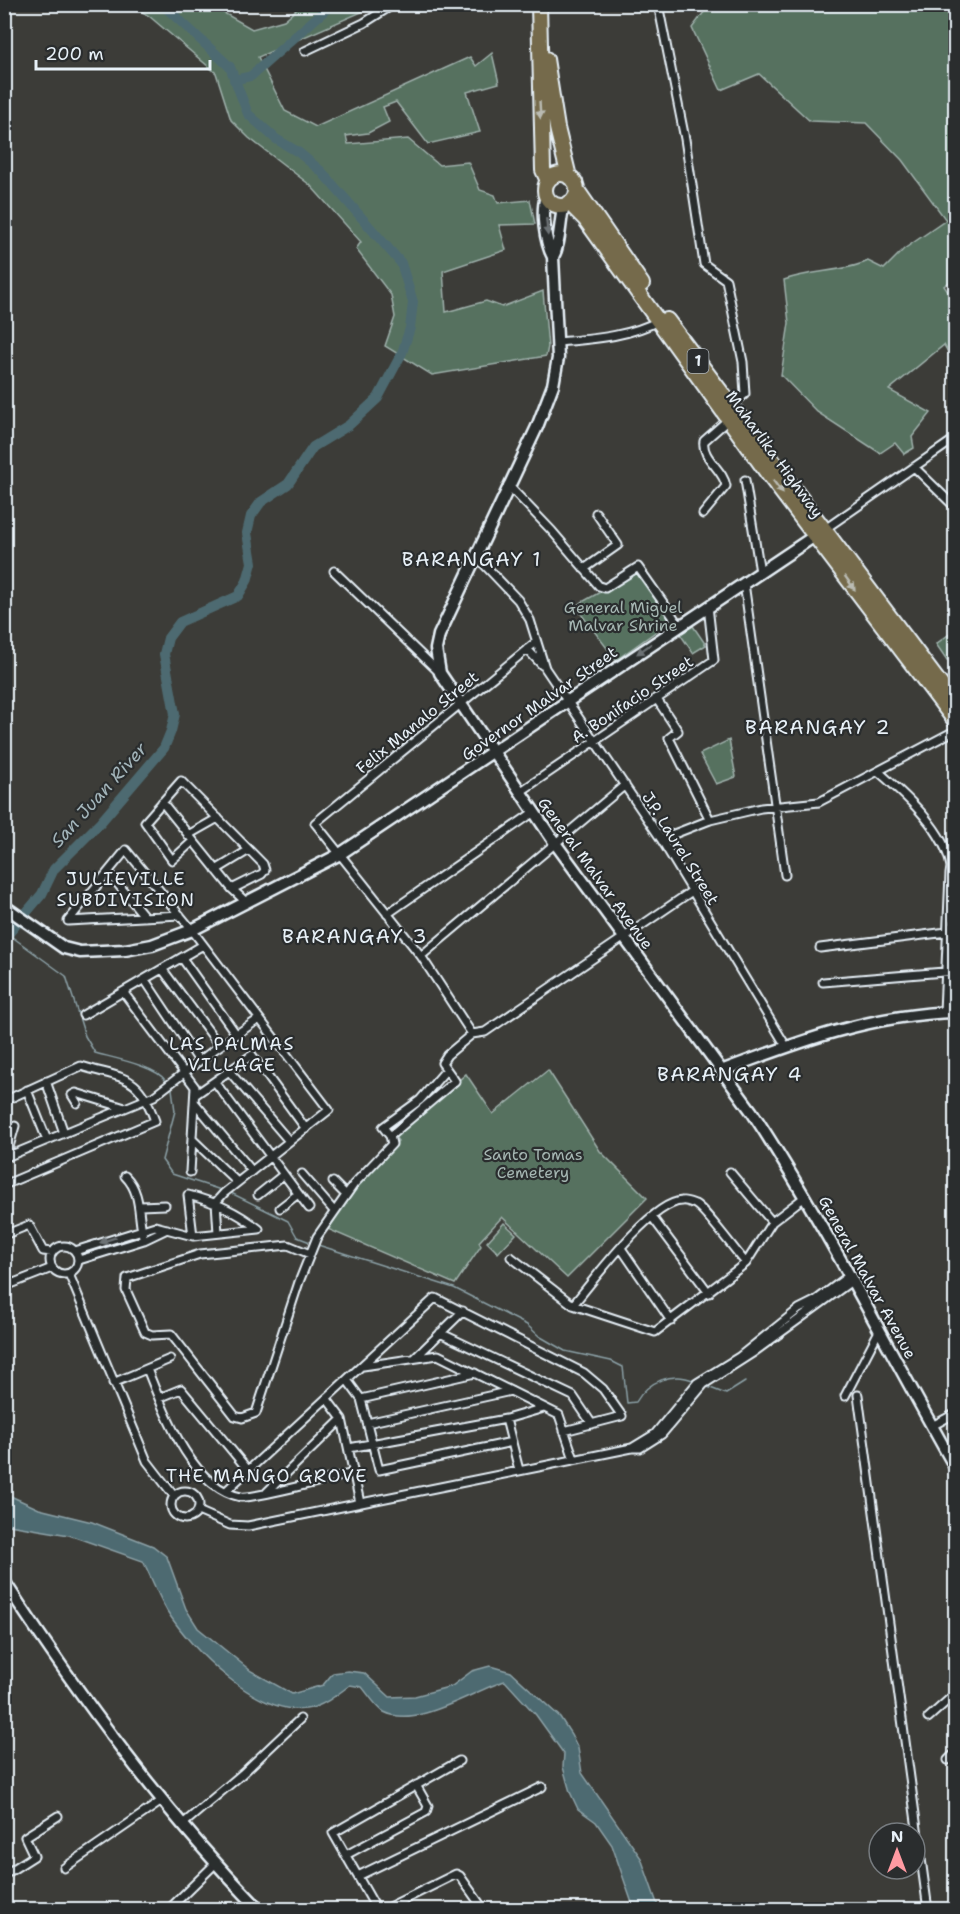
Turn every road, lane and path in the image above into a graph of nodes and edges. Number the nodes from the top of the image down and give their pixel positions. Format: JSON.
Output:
{"nodes":[{"id":1,"x":394,"y":4,"type":"edge"},
{"id":2,"x":538,"y":4,"type":"edge"},
{"id":3,"x":657,"y":4,"type":"edge"},
{"id":4,"x":540,"y":31,"type":"junction"},
{"id":5,"x":305,"y":51,"type":"dead end"},
{"id":6,"x":569,"y":177,"type":"junction"},
{"id":7,"x":548,"y":181,"type":"junction"},
{"id":8,"x":577,"y":190,"type":"junction"},
{"id":9,"x":546,"y":196,"type":"junction"},
{"id":10,"x":567,"y":204,"type":"junction"},
{"id":11,"x":553,"y":257,"type":"junction"},
{"id":12,"x":661,"y":320,"type":"junction"},
{"id":13,"x":558,"y":342,"type":"junction"},
{"id":14,"x":732,"y":405,"type":"junction"},
{"id":15,"x":729,"y":420,"type":"junction"},
{"id":16,"x":956,"y":438,"type":"edge"},
{"id":17,"x":914,"y":467,"type":"junction"},
{"id":18,"x":745,"y":480,"type":"dead end"},
{"id":19,"x":508,"y":485,"type":"junction"},
{"id":20,"x":956,"y":508,"type":"edge"},
{"id":21,"x":596,"y":513,"type":"dead end"},
{"id":22,"x":703,"y":514,"type":"dead end"},
{"id":23,"x":820,"y":532,"type":"junction"},
{"id":24,"x":477,"y":557,"type":"junction"},
{"id":25,"x":584,"y":569,"type":"junction"},
{"id":26,"x":334,"y":571,"type":"dead end"},
{"id":27,"x":760,"y":572,"type":"junction"},
{"id":28,"x":744,"y":584,"type":"junction"},
{"id":29,"x":708,"y":606,"type":"junction"},
{"id":30,"x":678,"y":625,"type":"junction"},
{"id":31,"x":536,"y":642,"type":"junction"},
{"id":32,"x":528,"y":649,"type":"junction"},
{"id":33,"x":545,"y":668,"type":"junction"},
{"id":34,"x":440,"y":673,"type":"junction"},
{"id":35,"x":656,"y":698,"type":"junction"},
{"id":36,"x":461,"y":702,"type":"junction"},
{"id":37,"x":569,"y":702,"type":"junction"},
{"id":38,"x":956,"y":705,"type":"edge"},
{"id":39,"x":956,"y":722,"type":"edge"},
{"id":40,"x":956,"y":730,"type":"edge"},
{"id":41,"x":595,"y":740,"type":"junction"},
{"id":42,"x":495,"y":752,"type":"junction"},
{"id":43,"x":879,"y":772,"type":"junction"},
{"id":44,"x":625,"y":784,"type":"junction"},
{"id":45,"x":520,"y":792,"type":"junction"},
{"id":46,"x":162,"y":802,"type":"junction"},
{"id":47,"x":774,"y":805,"type":"junction"},
{"id":48,"x":534,"y":812,"type":"junction"},
{"id":49,"x":218,"y":818,"type":"junction"},
{"id":50,"x":710,"y":820,"type":"junction"},
{"id":51,"x":191,"y":838,"type":"junction"},
{"id":52,"x":660,"y":839,"type":"junction"},
{"id":53,"x":555,"y":843,"type":"junction"},
{"id":54,"x":249,"y":850,"type":"junction"},
{"id":55,"x":340,"y":854,"type":"junction"},
{"id":56,"x":953,"y":866,"type":"edge"},
{"id":57,"x":216,"y":870,"type":"junction"},
{"id":58,"x":108,"y":872,"type":"junction"},
{"id":59,"x":784,"y":875,"type":"dead end"},
{"id":60,"x":232,"y":890,"type":"junction"},
{"id":61,"x":692,"y":891,"type":"junction"},
{"id":62,"x":246,"y":902,"type":"junction"},
{"id":63,"x":4,"y":906,"type":"edge"},
{"id":64,"x":387,"y":914,"type":"junction"},
{"id":65,"x":180,"y":915,"type":"junction"},
{"id":66,"x":145,"y":917,"type":"junction"},
{"id":67,"x":192,"y":930,"type":"junction"},
{"id":68,"x":947,"y":932,"type":"junction"},
{"id":69,"x":624,"y":937,"type":"junction"},
{"id":70,"x":203,"y":945,"type":"junction"},
{"id":71,"x":820,"y":948,"type":"dead end"},
{"id":72,"x":421,"y":956,"type":"junction"},
{"id":73,"x":182,"y":958,"type":"junction"},
{"id":74,"x":163,"y":970,"type":"junction"},
{"id":75,"x":946,"y":971,"type":"junction"},
{"id":76,"x":956,"y":971,"type":"edge"},
{"id":77,"x":145,"y":980,"type":"junction"},
{"id":78,"x":823,"y":982,"type":"dead end"},
{"id":79,"x":124,"y":993,"type":"junction"},
{"id":80,"x":944,"y":1012,"type":"junction"},
{"id":81,"x":956,"y":1012,"type":"edge"},
{"id":82,"x":82,"y":1015,"type":"dead end"},
{"id":83,"x":259,"y":1019,"type":"junction"},
{"id":84,"x":236,"y":1034,"type":"junction"},
{"id":85,"x":472,"y":1034,"type":"junction"},
{"id":86,"x":219,"y":1046,"type":"junction"},
{"id":87,"x":786,"y":1046,"type":"junction"},
{"id":88,"x":199,"y":1060,"type":"junction"},
{"id":89,"x":446,"y":1070,"type":"junction"},
{"id":90,"x":229,"y":1071,"type":"junction"},
{"id":91,"x":721,"y":1071,"type":"junction"},
{"id":92,"x":184,"y":1072,"type":"junction"},
{"id":93,"x":46,"y":1081,"type":"junction"},
{"id":94,"x":215,"y":1082,"type":"junction"},
{"id":95,"x":27,"y":1090,"type":"junction"},
{"id":96,"x":195,"y":1099,"type":"junction"},
{"id":97,"x":147,"y":1100,"type":"junction"},
{"id":98,"x":4,"y":1101,"type":"edge"},
{"id":99,"x":77,"y":1102,"type":"dead end"},
{"id":100,"x":125,"y":1108,"type":"junction"},
{"id":101,"x":15,"y":1126,"type":"dead end"},
{"id":102,"x":306,"y":1129,"type":"junction"},
{"id":103,"x":64,"y":1133,"type":"junction"},
{"id":104,"x":390,"y":1136,"type":"junction"},
{"id":105,"x":192,"y":1139,"type":"junction"},
{"id":106,"x":47,"y":1140,"type":"junction"},
{"id":107,"x":289,"y":1141,"type":"junction"},
{"id":108,"x":5,"y":1157,"type":"edge"},
{"id":109,"x":271,"y":1157,"type":"junction"},
{"id":110,"x":252,"y":1171,"type":"junction"},
{"id":111,"x":190,"y":1172,"type":"dead end"},
{"id":112,"x":730,"y":1172,"type":"dead end"},
{"id":113,"x":302,"y":1174,"type":"dead end"},
{"id":114,"x":283,"y":1175,"type":"junction"},
{"id":115,"x":125,"y":1176,"type":"dead end"},
{"id":116,"x":236,"y":1181,"type":"junction"},
{"id":117,"x":333,"y":1182,"type":"dead end"},
{"id":118,"x":4,"y":1185,"type":"edge"},
{"id":119,"x":298,"y":1194,"type":"junction"},
{"id":120,"x":258,"y":1195,"type":"dead end"},
{"id":121,"x":346,"y":1195,"type":"junction"},
{"id":122,"x":806,"y":1196,"type":"junction"},
{"id":123,"x":216,"y":1202,"type":"junction"},
{"id":124,"x":165,"y":1205,"type":"dead end"},
{"id":125,"x":140,"y":1206,"type":"junction"},
{"id":126,"x":280,"y":1208,"type":"dead end"},
{"id":127,"x":309,"y":1208,"type":"dead end"},
{"id":128,"x":334,"y":1211,"type":"junction"},
{"id":129,"x":652,"y":1217,"type":"junction"},
{"id":130,"x":772,"y":1222,"type":"junction"},
{"id":131,"x":140,"y":1228,"type":"junction"},
{"id":132,"x":167,"y":1229,"type":"junction"},
{"id":133,"x":218,"y":1233,"type":"junction"},
{"id":134,"x":4,"y":1235,"type":"edge"},
{"id":135,"x":193,"y":1236,"type":"junction"},
{"id":136,"x":144,"y":1240,"type":"junction"},
{"id":137,"x":621,"y":1248,"type":"junction"},
{"id":138,"x":75,"y":1251,"type":"junction"},
{"id":139,"x":52,"y":1252,"type":"junction"},
{"id":140,"x":310,"y":1254,"type":"junction"},
{"id":141,"x":511,"y":1257,"type":"dead end"},
{"id":142,"x":79,"y":1260,"type":"junction"},
{"id":143,"x":746,"y":1263,"type":"junction"},
{"id":144,"x":52,"y":1268,"type":"junction"},
{"id":145,"x":4,"y":1271,"type":"edge"},
{"id":146,"x":69,"y":1274,"type":"junction"},
{"id":147,"x":852,"y":1277,"type":"junction"},
{"id":148,"x":709,"y":1293,"type":"junction"},
{"id":149,"x":573,"y":1305,"type":"junction"},
{"id":150,"x":463,"y":1311,"type":"junction"},
{"id":151,"x":671,"y":1321,"type":"junction"},
{"id":152,"x":880,"y":1329,"type":"junction"},
{"id":153,"x":440,"y":1333,"type":"junction"},
{"id":154,"x":427,"y":1346,"type":"junction"},
{"id":155,"x":430,"y":1356,"type":"junction"},
{"id":156,"x":414,"y":1358,"type":"junction"},
{"id":157,"x":170,"y":1359,"type":"dead end"},
{"id":158,"x":363,"y":1366,"type":"junction"},
{"id":159,"x":147,"y":1369,"type":"junction"},
{"id":160,"x":475,"y":1373,"type":"junction"},
{"id":161,"x":347,"y":1380,"type":"junction"},
{"id":162,"x":113,"y":1383,"type":"junction"},
{"id":163,"x":511,"y":1391,"type":"junction"},
{"id":164,"x":858,"y":1395,"type":"dead end"},
{"id":165,"x":845,"y":1396,"type":"dead end"},
{"id":166,"x":159,"y":1398,"type":"junction"},
{"id":167,"x":327,"y":1399,"type":"junction"},
{"id":168,"x":361,"y":1399,"type":"junction"},
{"id":169,"x":544,"y":1408,"type":"junction"},
{"id":170,"x":956,"y":1413,"type":"edge"},
{"id":171,"x":342,"y":1419,"type":"junction"},
{"id":172,"x":506,"y":1419,"type":"junction"},
{"id":173,"x":367,"y":1423,"type":"junction"},
{"id":174,"x":592,"y":1424,"type":"junction"},
{"id":175,"x":932,"y":1426,"type":"junction"},
{"id":176,"x":564,"y":1431,"type":"junction"},
{"id":177,"x":512,"y":1442,"type":"junction"},
{"id":178,"x":372,"y":1443,"type":"junction"},
{"id":179,"x":349,"y":1448,"type":"junction"},
{"id":180,"x":574,"y":1459,"type":"junction"},
{"id":181,"x":956,"y":1469,"type":"edge"},
{"id":182,"x":248,"y":1470,"type":"junction"},
{"id":183,"x":519,"y":1470,"type":"junction"},
{"id":184,"x":354,"y":1473,"type":"junction"},
{"id":185,"x":227,"y":1490,"type":"junction"},
{"id":186,"x":267,"y":1492,"type":"junction"},
{"id":187,"x":174,"y":1496,"type":"junction"},
{"id":188,"x":360,"y":1503,"type":"junction"},
{"id":189,"x":198,"y":1511,"type":"junction"},
{"id":190,"x":4,"y":1581,"type":"edge"},
{"id":191,"x":956,"y":1693,"type":"edge"},
{"id":192,"x":928,"y":1718,"type":"dead end"},
{"id":193,"x":300,"y":1719,"type":"dead end"},
{"id":194,"x":956,"y":1752,"type":"edge"},
{"id":195,"x":948,"y":1760,"type":"dead end"},
{"id":196,"x":459,"y":1761,"type":"dead end"},
{"id":197,"x":416,"y":1785,"type":"junction"},
{"id":198,"x":542,"y":1787,"type":"dead end"},
{"id":199,"x":163,"y":1800,"type":"junction"},
{"id":200,"x":58,"y":1816,"type":"dead end"},
{"id":201,"x":183,"y":1824,"type":"junction"},
{"id":202,"x":346,"y":1855,"type":"junction"},
{"id":203,"x":215,"y":1864,"type":"junction"},
{"id":204,"x":64,"y":1868,"type":"dead end"},
{"id":205,"x":4,"y":1875,"type":"edge"},
{"id":206,"x":358,"y":1876,"type":"junction"},
{"id":207,"x":168,"y":1910,"type":"edge"},
{"id":208,"x":260,"y":1910,"type":"edge"},
{"id":209,"x":377,"y":1910,"type":"edge"},
{"id":210,"x":383,"y":1910,"type":"edge"},
{"id":211,"x":484,"y":1910,"type":"edge"},
{"id":212,"x":928,"y":1910,"type":"edge"}],
"edges":[{"from":1,"to":5,"type":"street"},
{"from":2,"to":4,"type":"highway","number":"1"},
{"from":3,"to":14,"type":"street"},
{"from":4,"to":6,"type":"highway","number":"1"},
{"from":4,"to":7,"type":"highway","number":"1","one_way":true},
{"from":6,"to":7,"type":"highway"},
{"from":6,"to":8,"type":"highway","number":"1"},
{"from":7,"to":9,"type":"highway","number":"1"},
{"from":8,"to":10,"type":"highway"},
{"from":8,"to":12,"type":"highway","name":"Maharlika Highway","number":"1"},
{"from":9,"to":10,"type":"highway","number":"1"},
{"from":9,"to":11,"type":"main road","one_way":true},
{"from":10,"to":11,"type":"main road"},
{"from":10,"to":12,"type":"highway","name":"Maharlika Highway","number":"1"},
{"from":11,"to":13,"type":"main road"},
{"from":12,"to":13,"type":"street"},
{"from":12,"to":14,"type":"highway","name":"Maharlika Highway","number":"1"},
{"from":12,"to":15,"type":"highway","name":"Maharlika Highway","number":"1"},
{"from":13,"to":19,"type":"main road"},
{"from":14,"to":23,"type":"highway","name":"Maharlika Highway","number":"1"},
{"from":15,"to":22,"type":"street"},
{"from":15,"to":23,"type":"highway","name":"Maharlika Highway","number":"1","one_way":true},
{"from":16,"to":17,"type":"street"},
{"from":17,"to":20,"type":"street"},
{"from":17,"to":23,"type":"street"},
{"from":18,"to":27,"type":"street"},
{"from":19,"to":24,"type":"main road"},
{"from":19,"to":25,"type":"street"},
{"from":21,"to":25,"type":"street"},
{"from":23,"to":27,"type":"main road","name":"Governor Malvar Street"},
{"from":23,"to":38,"type":"highway","name":"Maharlika Highway","number":"1"},
{"from":23,"to":39,"type":"highway","name":"Maharlika Highway","number":"1","one_way":true},
{"from":24,"to":31,"type":"street","name":"J.P. Laurel Street"},
{"from":24,"to":34,"type":"main road"},
{"from":25,"to":30,"type":"street"},
{"from":26,"to":34,"type":"street"},
{"from":27,"to":28,"type":"main road","name":"Governor Malvar Street"},
{"from":28,"to":29,"type":"main road","name":"Governor Malvar Street"},
{"from":28,"to":47,"type":"street"},
{"from":29,"to":30,"type":"main road","name":"Governor Malvar Street"},
{"from":29,"to":35,"type":"street","name":"A. Bonifacio Street"},
{"from":30,"to":37,"type":"main road","name":"Governor Malvar Street","one_way":true},
{"from":31,"to":32,"type":"street","name":"Felix Manalo Street"},
{"from":31,"to":33,"type":"street","name":"J.P. Laurel Street"},
{"from":32,"to":33,"type":"street","name":"J.P. Laurel Street"},
{"from":32,"to":36,"type":"street","name":"Felix Manalo Street"},
{"from":33,"to":37,"type":"street","name":"J.P. Laurel Street"},
{"from":34,"to":36,"type":"main road","name":"General Malvar Avenue"},
{"from":35,"to":41,"type":"street","name":"A. Bonifacio Street"},
{"from":35,"to":50,"type":"street"},
{"from":36,"to":42,"type":"main road","name":"General Malvar Avenue"},
{"from":36,"to":55,"type":"street","name":"Felix Manalo Street"},
{"from":37,"to":41,"type":"street","name":"J.P. Laurel Street"},
{"from":37,"to":42,"type":"main road","name":"Governor Malvar Street"},
{"from":40,"to":43,"type":"street"},
{"from":41,"to":44,"type":"street","name":"J.P. Laurel Street"},
{"from":41,"to":45,"type":"street","name":"A. Bonifacio Street"},
{"from":42,"to":45,"type":"main road","name":"General Malvar Avenue"},
{"from":42,"to":55,"type":"main road","name":"Governor Malvar Street"},
{"from":43,"to":47,"type":"street"},
{"from":43,"to":56,"type":"street"},
{"from":44,"to":52,"type":"street","name":"J.P. Laurel Street"},
{"from":44,"to":53,"type":"street"},
{"from":45,"to":48,"type":"main road","name":"General Malvar Avenue"},
{"from":46,"to":49,"type":"street"},
{"from":46,"to":51,"type":"street"},
{"from":46,"to":51,"type":"street"},
{"from":47,"to":50,"type":"street"},
{"from":47,"to":59,"type":"street"},
{"from":48,"to":53,"type":"main road","name":"General Malvar Avenue"},
{"from":48,"to":64,"type":"street"},
{"from":49,"to":51,"type":"street"},
{"from":49,"to":54,"type":"street"},
{"from":50,"to":52,"type":"street"},
{"from":51,"to":57,"type":"street"},
{"from":52,"to":61,"type":"street","name":"J.P. Laurel Street"},
{"from":53,"to":69,"type":"main road","name":"General Malvar Avenue"},
{"from":53,"to":72,"type":"street"},
{"from":54,"to":57,"type":"street"},
{"from":54,"to":60,"type":"street"},
{"from":55,"to":62,"type":"main road","name":"Governor Malvar Street"},
{"from":55,"to":64,"type":"street"},
{"from":56,"to":68,"type":"street"},
{"from":57,"to":60,"type":"street"},
{"from":58,"to":65,"type":"street"},
{"from":58,"to":66,"type":"street"},
{"from":58,"to":66,"type":"street"},
{"from":60,"to":62,"type":"street"},
{"from":61,"to":69,"type":"street"},
{"from":61,"to":87,"type":"street","name":"J.P. Laurel Street"},
{"from":62,"to":67,"type":"main road","name":"Governor Malvar Street"},
{"from":63,"to":67,"type":"main road","name":"Governor Malvar Street"},
{"from":64,"to":72,"type":"street"},
{"from":65,"to":66,"type":"street"},
{"from":65,"to":67,"type":"street"},
{"from":67,"to":70,"type":"street"},
{"from":68,"to":71,"type":"street"},
{"from":68,"to":75,"type":"street"},
{"from":69,"to":85,"type":"street"},
{"from":69,"to":91,"type":"main road","name":"General Malvar Avenue"},
{"from":70,"to":73,"type":"street"},
{"from":70,"to":83,"type":"street"},
{"from":72,"to":85,"type":"street"},
{"from":73,"to":74,"type":"street"},
{"from":73,"to":84,"type":"street"},
{"from":74,"to":77,"type":"street"},
{"from":74,"to":86,"type":"street"},
{"from":75,"to":76,"type":"street"},
{"from":75,"to":78,"type":"street"},
{"from":75,"to":80,"type":"street"},
{"from":77,"to":79,"type":"street"},
{"from":77,"to":88,"type":"street"},
{"from":79,"to":82,"type":"street"},
{"from":79,"to":92,"type":"street"},
{"from":80,"to":81,"type":"main road"},
{"from":80,"to":87,"type":"main road"},
{"from":83,"to":84,"type":"street"},
{"from":83,"to":102,"type":"street"},
{"from":84,"to":86,"type":"street"},
{"from":85,"to":89,"type":"street"},
{"from":86,"to":88,"type":"street"},
{"from":87,"to":91,"type":"main road"},
{"from":88,"to":92,"type":"street"},
{"from":89,"to":104,"type":"street"},
{"from":89,"to":104,"type":"street"},
{"from":90,"to":94,"type":"street"},
{"from":90,"to":102,"type":"street"},
{"from":90,"to":107,"type":"street"},
{"from":91,"to":122,"type":"main road","name":"General Malvar Avenue"},
{"from":92,"to":96,"type":"street"},
{"from":92,"to":97,"type":"street"},
{"from":93,"to":95,"type":"street"},
{"from":93,"to":97,"type":"street"},
{"from":93,"to":103,"type":"street"},
{"from":94,"to":96,"type":"street"},
{"from":94,"to":109,"type":"street"},
{"from":95,"to":98,"type":"street"},
{"from":95,"to":106,"type":"street"},
{"from":96,"to":105,"type":"street"},
{"from":96,"to":110,"type":"street"},
{"from":97,"to":100,"type":"street"},
{"from":97,"to":118,"type":"street"},
{"from":99,"to":100,"type":"street"},
{"from":100,"to":103,"type":"street"},
{"from":101,"to":108,"type":"street"},
{"from":102,"to":107,"type":"street"},
{"from":103,"to":106,"type":"street"},
{"from":104,"to":121,"type":"street"},
{"from":105,"to":111,"type":"street"},
{"from":105,"to":116,"type":"street"},
{"from":106,"to":108,"type":"street"},
{"from":107,"to":109,"type":"street"},
{"from":109,"to":110,"type":"street"},
{"from":109,"to":114,"type":"street"},
{"from":110,"to":116,"type":"street"},
{"from":112,"to":130,"type":"street"},
{"from":113,"to":128,"type":"street"},
{"from":114,"to":119,"type":"street"},
{"from":114,"to":120,"type":"street"},
{"from":115,"to":125,"type":"street"},
{"from":116,"to":123,"type":"street"},
{"from":117,"to":121,"type":"street"},
{"from":119,"to":126,"type":"street"},
{"from":119,"to":127,"type":"street"},
{"from":121,"to":128,"type":"street"},
{"from":122,"to":130,"type":"street"},
{"from":122,"to":147,"type":"main road","name":"General Malvar Avenue"},
{"from":123,"to":133,"type":"street"},
{"from":123,"to":133,"type":"street"},
{"from":123,"to":135,"type":"street"},
{"from":124,"to":125,"type":"street"},
{"from":125,"to":131,"type":"street"},
{"from":128,"to":140,"type":"street"},
{"from":129,"to":137,"type":"street"},
{"from":129,"to":143,"type":"street"},
{"from":129,"to":148,"type":"street"},
{"from":130,"to":143,"type":"street"},
{"from":131,"to":132,"type":"street"},
{"from":131,"to":136,"type":"street"},
{"from":131,"to":138,"type":"street","one_way":true},
{"from":132,"to":135,"type":"street"},
{"from":132,"to":136,"type":"street"},
{"from":133,"to":135,"type":"street"},
{"from":134,"to":139,"type":"street"},
{"from":136,"to":142,"type":"street"},
{"from":137,"to":149,"type":"street"},
{"from":137,"to":151,"type":"street"},
{"from":138,"to":139,"type":"street"},
{"from":138,"to":142,"type":"street"},
{"from":139,"to":144,"type":"street"},
{"from":140,"to":140,"type":"street"},
{"from":141,"to":149,"type":"street"},
{"from":142,"to":146,"type":"street"},
{"from":143,"to":148,"type":"street"},
{"from":144,"to":145,"type":"street"},
{"from":144,"to":146,"type":"street"},
{"from":146,"to":162,"type":"street"},
{"from":147,"to":152,"type":"main road","name":"General Malvar Avenue"},
{"from":147,"to":180,"type":"street"},
{"from":148,"to":151,"type":"street"},
{"from":149,"to":151,"type":"street"},
{"from":150,"to":153,"type":"street"},
{"from":150,"to":158,"type":"street"},
{"from":150,"to":174,"type":"street"},
{"from":152,"to":165,"type":"street"},
{"from":152,"to":175,"type":"main road","name":"General Malvar Avenue"},
{"from":153,"to":154,"type":"street"},
{"from":153,"to":174,"type":"street"},
{"from":154,"to":155,"type":"street"},
{"from":154,"to":156,"type":"street"},
{"from":155,"to":156,"type":"street"},
{"from":155,"to":160,"type":"street"},
{"from":156,"to":158,"type":"street"},
{"from":157,"to":159,"type":"street"},
{"from":158,"to":161,"type":"street"},
{"from":159,"to":162,"type":"street"},
{"from":159,"to":166,"type":"street"},
{"from":160,"to":163,"type":"street"},
{"from":160,"to":168,"type":"street"},
{"from":161,"to":167,"type":"street"},
{"from":161,"to":168,"type":"street"},
{"from":162,"to":187,"type":"street"},
{"from":163,"to":169,"type":"street"},
{"from":163,"to":173,"type":"street"},
{"from":164,"to":212,"type":"street"},
{"from":166,"to":182,"type":"street"},
{"from":166,"to":185,"type":"street"},
{"from":167,"to":171,"type":"street"},
{"from":167,"to":182,"type":"street"},
{"from":168,"to":173,"type":"street"},
{"from":169,"to":172,"type":"street"},
{"from":169,"to":176,"type":"street"},
{"from":170,"to":175,"type":"street"},
{"from":171,"to":179,"type":"street"},
{"from":171,"to":186,"type":"street"},
{"from":172,"to":177,"type":"street"},
{"from":172,"to":178,"type":"street"},
{"from":173,"to":178,"type":"street"},
{"from":174,"to":176,"type":"street"},
{"from":175,"to":181,"type":"main road","name":"General Malvar Avenue"},
{"from":176,"to":180,"type":"street"},
{"from":177,"to":178,"type":"street"},
{"from":177,"to":183,"type":"street"},
{"from":178,"to":179,"type":"street"},
{"from":179,"to":184,"type":"street"},
{"from":180,"to":183,"type":"street"},
{"from":182,"to":185,"type":"street"},
{"from":183,"to":188,"type":"street"},
{"from":184,"to":186,"type":"street"},
{"from":184,"to":188,"type":"street"},
{"from":185,"to":186,"type":"street"},
{"from":187,"to":189,"type":"street"},
{"from":187,"to":189,"type":"street"},
{"from":188,"to":189,"type":"street"},
{"from":190,"to":199,"type":"main road"},
{"from":191,"to":192,"type":"street"},
{"from":193,"to":201,"type":"street"},
{"from":194,"to":195,"type":"street"},
{"from":196,"to":197,"type":"street"},
{"from":197,"to":202,"type":"street"},
{"from":197,"to":202,"type":"street"},
{"from":198,"to":206,"type":"street"},
{"from":199,"to":201,"type":"main road"},
{"from":199,"to":204,"type":"street"},
{"from":200,"to":205,"type":"street"},
{"from":201,"to":203,"type":"main road"},
{"from":202,"to":206,"type":"street"},
{"from":203,"to":207,"type":"street"},
{"from":203,"to":208,"type":"main road"},
{"from":206,"to":209,"type":"street"},
{"from":210,"to":211,"type":"street"}]}
